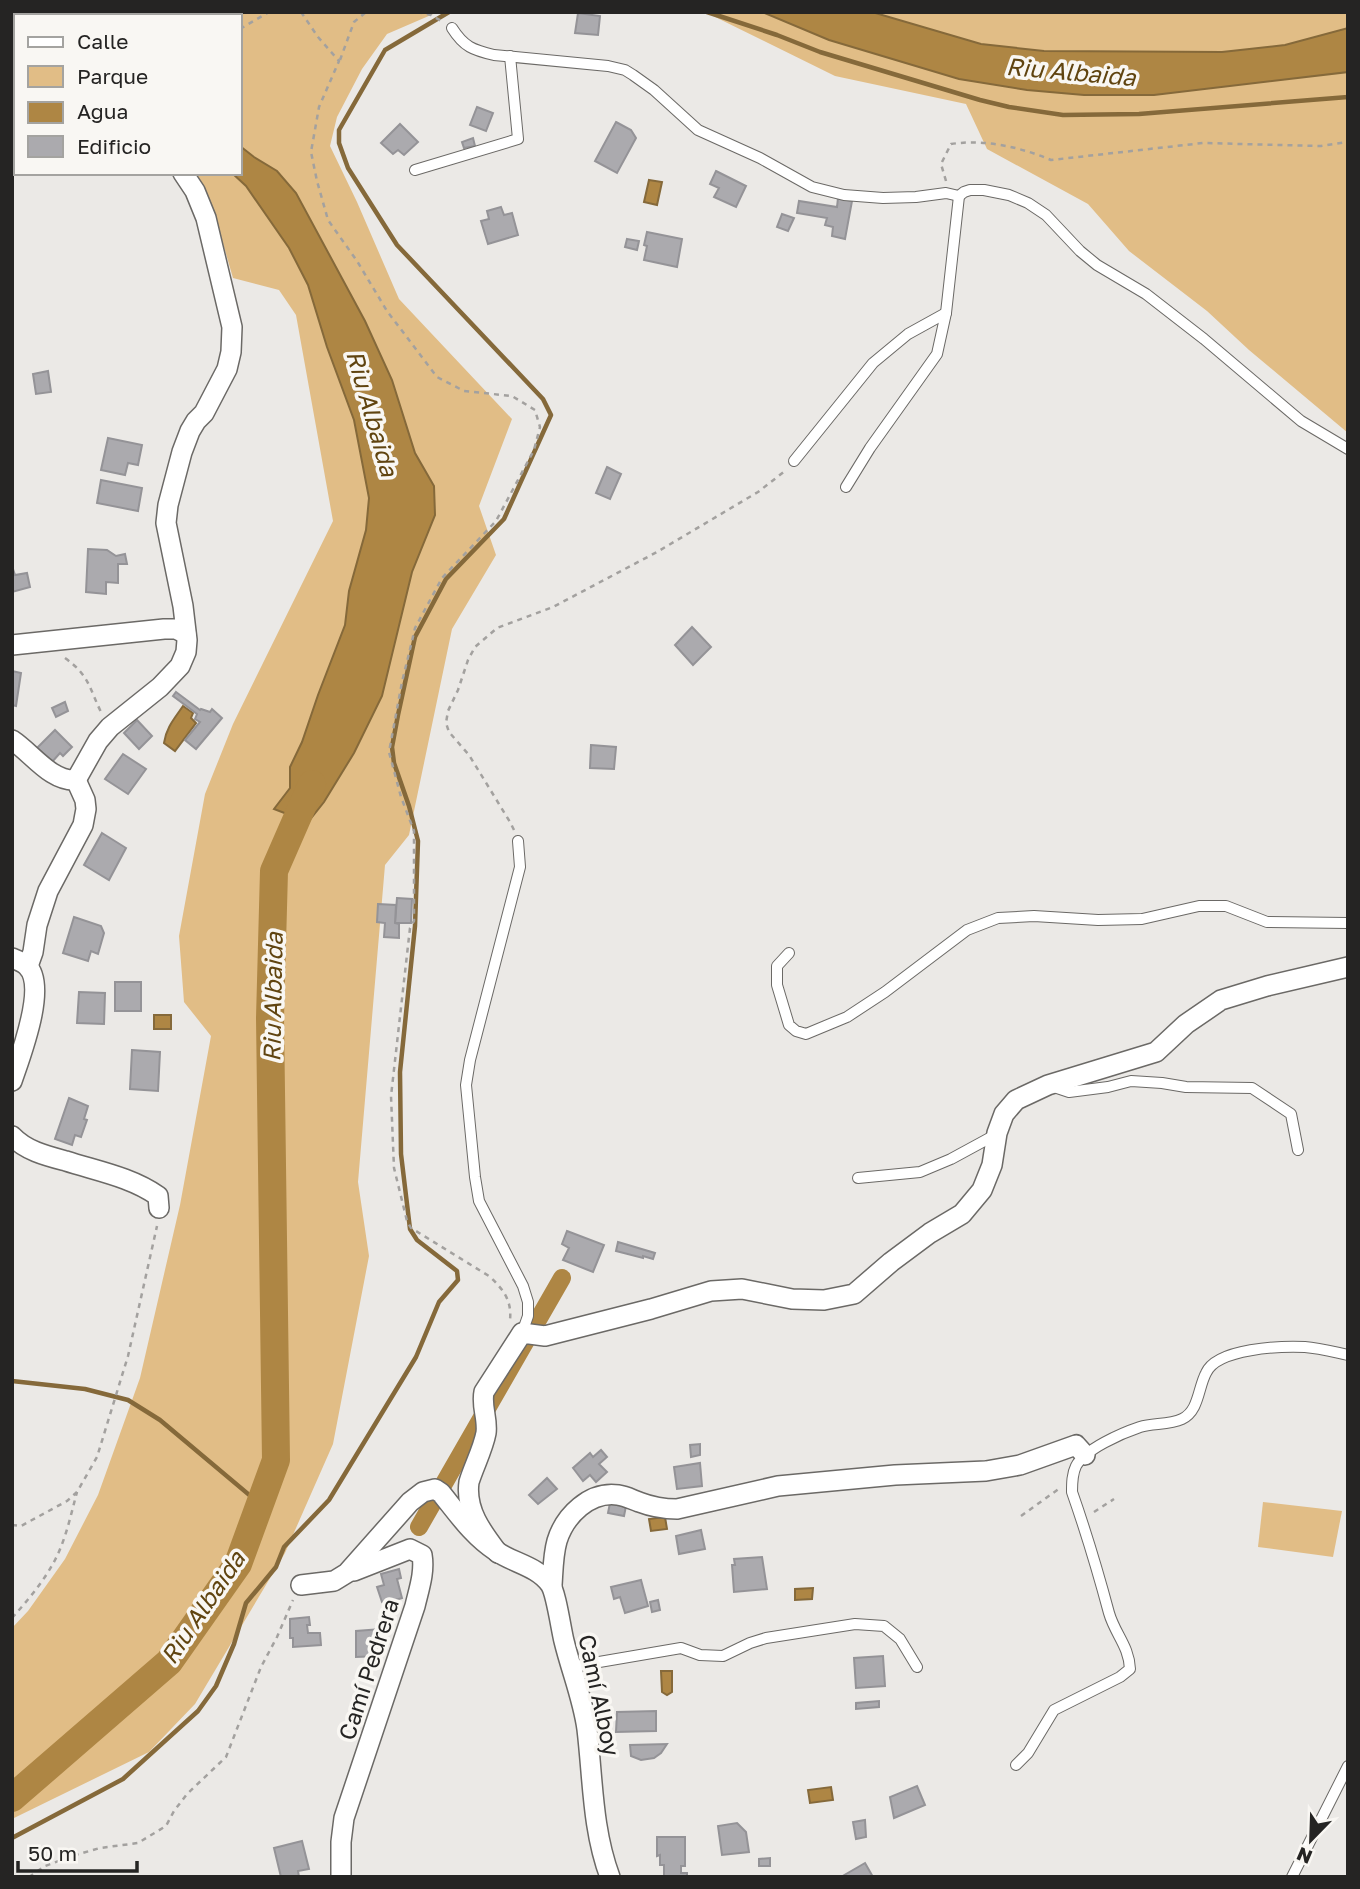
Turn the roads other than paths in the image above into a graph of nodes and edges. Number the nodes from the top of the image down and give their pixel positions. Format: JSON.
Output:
{"nodes":[{"id":1,"x":452,"y":28,"type":"dead end"},
{"id":2,"x":510,"y":56,"type":"junction"},
{"id":3,"x":415,"y":170,"type":"dead end"},
{"id":4,"x":184,"y":175,"type":"edge"},
{"id":5,"x":959,"y":196,"type":"junction"},
{"id":6,"x":946,"y":313,"type":"junction"},
{"id":7,"x":1348,"y":449,"type":"edge"},
{"id":8,"x":794,"y":461,"type":"road end"},
{"id":9,"x":846,"y":486,"type":"dead end"},
{"id":10,"x":186,"y":634,"type":"junction"},
{"id":11,"x":12,"y":645,"type":"edge"},
{"id":12,"x":12,"y":740,"type":"edge"},
{"id":13,"x":76,"y":780,"type":"junction"},
{"id":14,"x":518,"y":841,"type":"road end"},
{"id":15,"x":1348,"y":923,"type":"edge"},
{"id":16,"x":789,"y":953,"type":"dead end"},
{"id":17,"x":20,"y":962,"type":"edge"},
{"id":18,"x":1348,"y":967,"type":"edge"},
{"id":19,"x":12,"y":1081,"type":"edge"},
{"id":20,"x":1048,"y":1085,"type":"junction"},
{"id":21,"x":998,"y":1133,"type":"junction"},
{"id":22,"x":12,"y":1136,"type":"edge"},
{"id":23,"x":1298,"y":1150,"type":"dead end"},
{"id":24,"x":858,"y":1178,"type":"dead end"},
{"id":25,"x":159,"y":1208,"type":"road end"},
{"id":26,"x":516,"y":1329,"type":"junction"},
{"id":27,"x":1348,"y":1355,"type":"edge"},
{"id":28,"x":1081,"y":1460,"type":"junction"},
{"id":29,"x":498,"y":1553,"type":"junction"},
{"id":30,"x":347,"y":1573,"type":"junction"},
{"id":31,"x":301,"y":1585,"type":"road end"},
{"id":32,"x":552,"y":1585,"type":"junction"},
{"id":33,"x":570,"y":1667,"type":"junction"},
{"id":34,"x":917,"y":1667,"type":"dead end"},
{"id":35,"x":1016,"y":1765,"type":"dead end"},
{"id":36,"x":1348,"y":1766,"type":"edge"},
{"id":37,"x":341,"y":1877,"type":"edge"},
{"id":38,"x":610,"y":1877,"type":"edge"},
{"id":39,"x":1292,"y":1877,"type":"edge"}],
"edges":[{"from":1,"to":2,"type":"lane"},
{"from":2,"to":3,"type":"lane"},
{"from":2,"to":5,"type":"lane"},
{"from":4,"to":10,"type":"street"},
{"from":5,"to":6,"type":"lane"},
{"from":5,"to":7,"type":"lane"},
{"from":6,"to":8,"type":"lane"},
{"from":6,"to":9,"type":"lane"},
{"from":10,"to":11,"type":"street"},
{"from":10,"to":13,"type":"street"},
{"from":12,"to":13,"type":"street"},
{"from":13,"to":17,"type":"street"},
{"from":14,"to":26,"type":"lane"},
{"from":15,"to":16,"type":"lane"},
{"from":17,"to":19,"type":"street"},
{"from":18,"to":20,"type":"street"},
{"from":20,"to":21,"type":"street"},
{"from":20,"to":23,"type":"lane"},
{"from":21,"to":24,"type":"lane"},
{"from":21,"to":26,"type":"street"},
{"from":22,"to":25,"type":"street"},
{"from":26,"to":29,"type":"street"},
{"from":27,"to":28,"type":"lane"},
{"from":28,"to":32,"type":"street","name":"Camí Alboy"},
{"from":28,"to":35,"type":"lane"},
{"from":29,"to":30,"type":"street"},
{"from":29,"to":32,"type":"street"},
{"from":30,"to":31,"type":"street"},
{"from":30,"to":37,"type":"street","name":"Camí Pedrera"},
{"from":32,"to":33,"type":"street","name":"Camí Alboy"},
{"from":33,"to":34,"type":"lane"},
{"from":33,"to":38,"type":"street","name":"Camí Alboy"},
{"from":36,"to":39,"type":"lane"}]}
